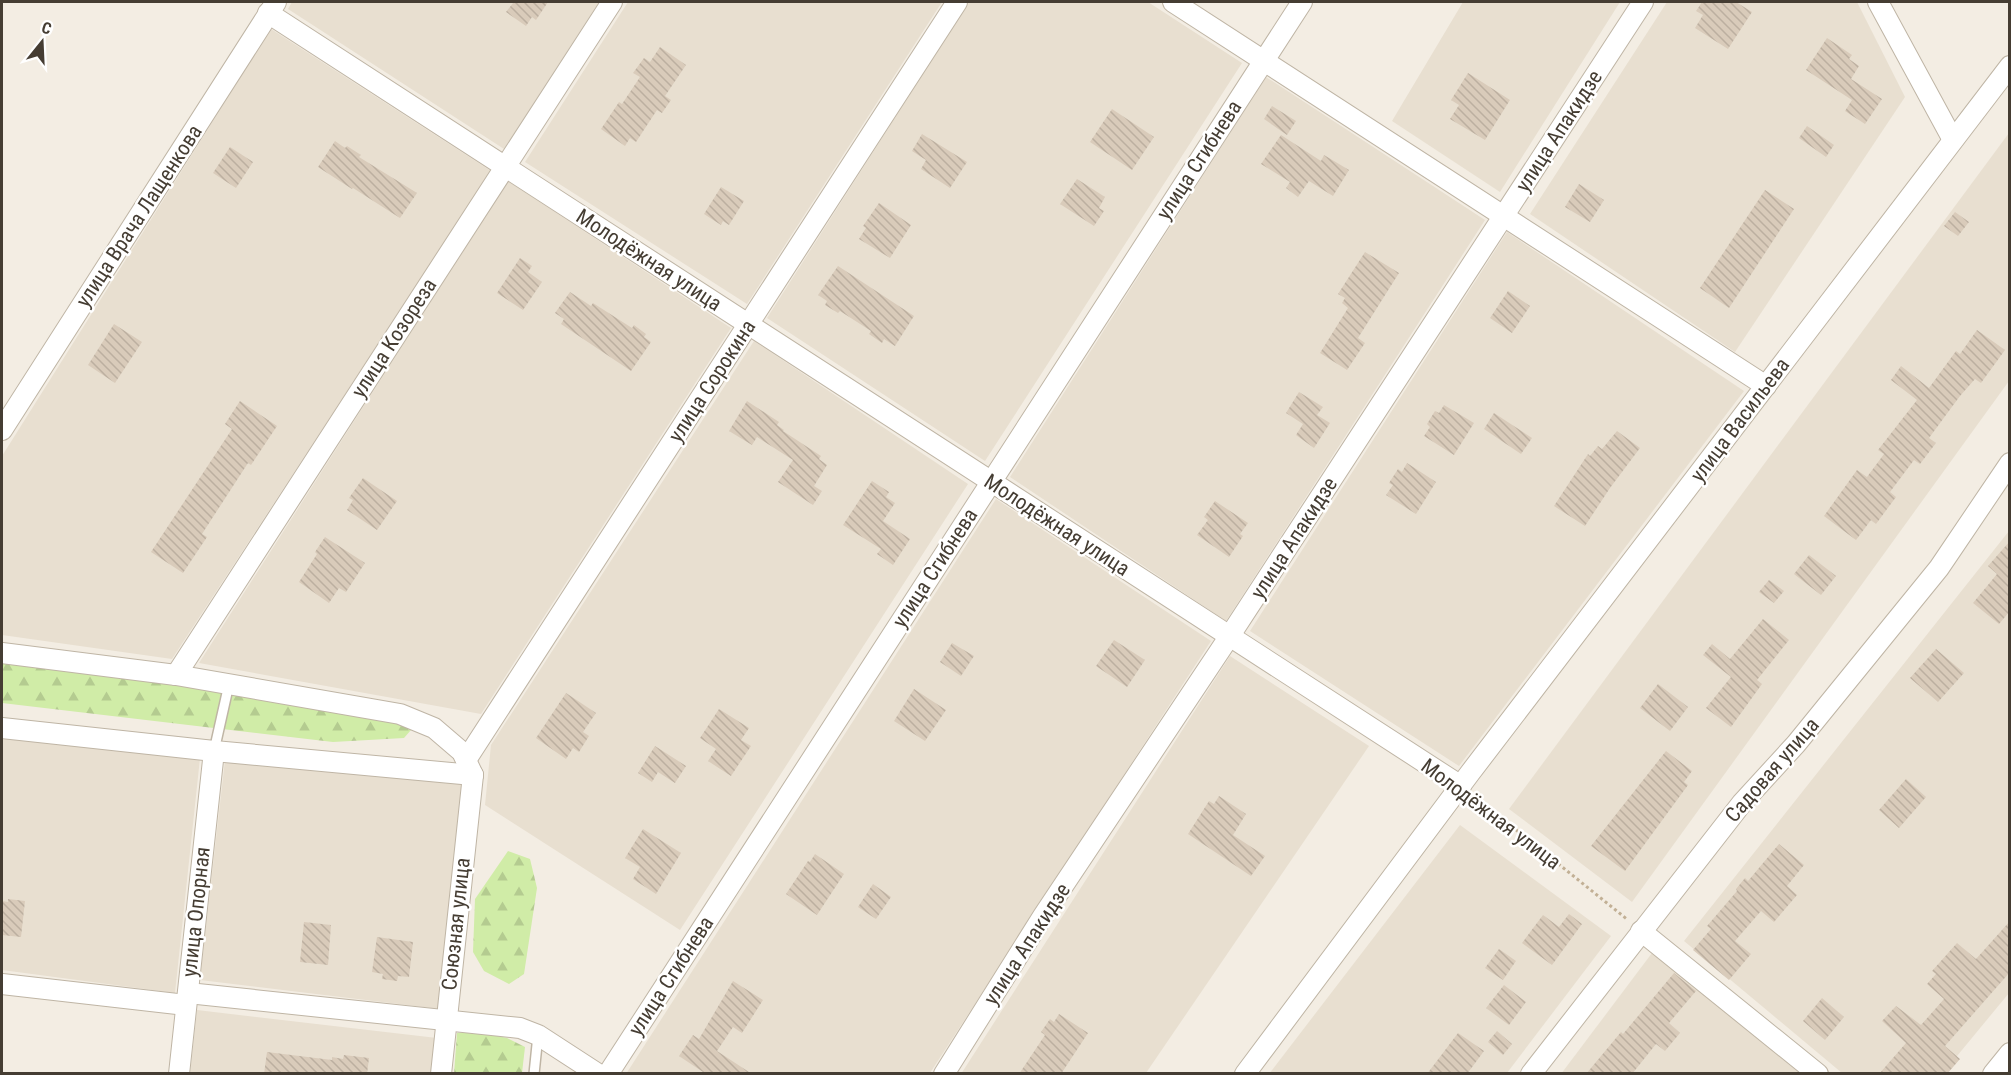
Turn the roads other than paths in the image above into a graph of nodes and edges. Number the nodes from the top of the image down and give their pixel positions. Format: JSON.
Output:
{"nodes":[{"id":1,"x":612,"y":2,"type":"edge"},
{"id":2,"x":957,"y":2,"type":"edge"},
{"id":3,"x":1173,"y":2,"type":"edge"},
{"id":4,"x":1302,"y":2,"type":"edge"},
{"id":5,"x":1643,"y":2,"type":"edge"},
{"id":6,"x":1878,"y":2,"type":"edge"},
{"id":7,"x":272,"y":7,"type":"edge"},
{"id":8,"x":1264,"y":60,"type":"junction"},
{"id":9,"x":2010,"y":66,"type":"edge"},
{"id":10,"x":1953,"y":140,"type":"junction"},
{"id":11,"x":505,"y":167,"type":"junction"},
{"id":12,"x":1504,"y":216,"type":"junction"},
{"id":13,"x":748,"y":325,"type":"junction"},
{"id":14,"x":1766,"y":386,"type":"junction"},
{"id":15,"x":2,"y":430,"type":"edge"},
{"id":16,"x":2010,"y":464,"type":"edge"},
{"id":17,"x":991,"y":482,"type":"junction"},
{"id":18,"x":1229,"y":637,"type":"junction"},
{"id":19,"x":2,"y":653,"type":"edge"},
{"id":20,"x":176,"y":675,"type":"junction"},
{"id":21,"x":230,"y":684,"type":"junction"},
{"id":22,"x":2,"y":728,"type":"edge"},
{"id":23,"x":214,"y":751,"type":"junction"},
{"id":24,"x":469,"y":767,"type":"junction"},
{"id":25,"x":1465,"y":780,"type":"junction"},
{"id":26,"x":1641,"y":931,"type":"junction"},
{"id":27,"x":2,"y":984,"type":"edge"},
{"id":28,"x":187,"y":999,"type":"junction"},
{"id":29,"x":446,"y":1020,"type":"junction"},
{"id":30,"x":538,"y":1035,"type":"junction"},
{"id":31,"x":2010,"y":1053,"type":"edge"},
{"id":32,"x":179,"y":1074,"type":"edge"},
{"id":33,"x":441,"y":1074,"type":"edge"},
{"id":34,"x":534,"y":1074,"type":"edge"},
{"id":35,"x":598,"y":1074,"type":"edge"},
{"id":36,"x":608,"y":1074,"type":"edge"},
{"id":37,"x":944,"y":1074,"type":"edge"},
{"id":38,"x":1245,"y":1074,"type":"edge"},
{"id":39,"x":1531,"y":1074,"type":"edge"},
{"id":40,"x":1818,"y":1074,"type":"edge"},
{"id":41,"x":1993,"y":1074,"type":"edge"}],
"edges":[{"from":1,"to":11,"type":"street","name":"улица Козореза"},
{"from":2,"to":13,"type":"street","name":"улица Сорокина"},
{"from":3,"to":8,"type":"street"},
{"from":4,"to":8,"type":"street","name":"улица Сгибнева"},
{"from":5,"to":12,"type":"street","name":"улица Апакидзе"},
{"from":6,"to":10,"type":"street"},
{"from":7,"to":11,"type":"street","name":"Молодёжная улица"},
{"from":7,"to":15,"type":"street","name":"улица Врача Лащенкова"},
{"from":8,"to":12,"type":"street"},
{"from":8,"to":17,"type":"street","name":"улица Сгибнева"},
{"from":9,"to":10,"type":"street","name":"улица Васильева"},
{"from":10,"to":14,"type":"street","name":"улица Васильева"},
{"from":11,"to":13,"type":"street","name":"Молодёжная улица"},
{"from":11,"to":20,"type":"street","name":"улица Козореза"},
{"from":12,"to":14,"type":"street"},
{"from":12,"to":18,"type":"street","name":"улица Апакидзе"},
{"from":13,"to":17,"type":"street","name":"Молодёжная улица"},
{"from":13,"to":24,"type":"street","name":"улица Сорокина"},
{"from":14,"to":25,"type":"street","name":"улица Васильева"},
{"from":16,"to":26,"type":"street","name":"Садовая улица"},
{"from":17,"to":18,"type":"street","name":"Молодёжная улица"},
{"from":17,"to":36,"type":"street","name":"улица Сгибнева"},
{"from":18,"to":25,"type":"street","name":"Молодёжная улица"},
{"from":18,"to":37,"type":"street","name":"улица Апакидзе"},
{"from":19,"to":20,"type":"street"},
{"from":20,"to":21,"type":"street"},
{"from":21,"to":23,"type":"lane"},
{"from":21,"to":24,"type":"street"},
{"from":22,"to":23,"type":"street"},
{"from":23,"to":24,"type":"street"},
{"from":23,"to":28,"type":"street","name":"улица Опорная"},
{"from":24,"to":29,"type":"street","name":"Союзная улица"},
{"from":25,"to":38,"type":"street","name":"улица Васильева"},
{"from":26,"to":39,"type":"street","name":"Садовая улица"},
{"from":26,"to":40,"type":"street"},
{"from":27,"to":28,"type":"street"},
{"from":28,"to":29,"type":"street"},
{"from":28,"to":32,"type":"street","name":"улица Опорная"},
{"from":29,"to":30,"type":"street"},
{"from":29,"to":33,"type":"street","name":"Союзная улица"},
{"from":30,"to":34,"type":"lane"},
{"from":30,"to":35,"type":"street"},
{"from":31,"to":41,"type":"street"}]}
